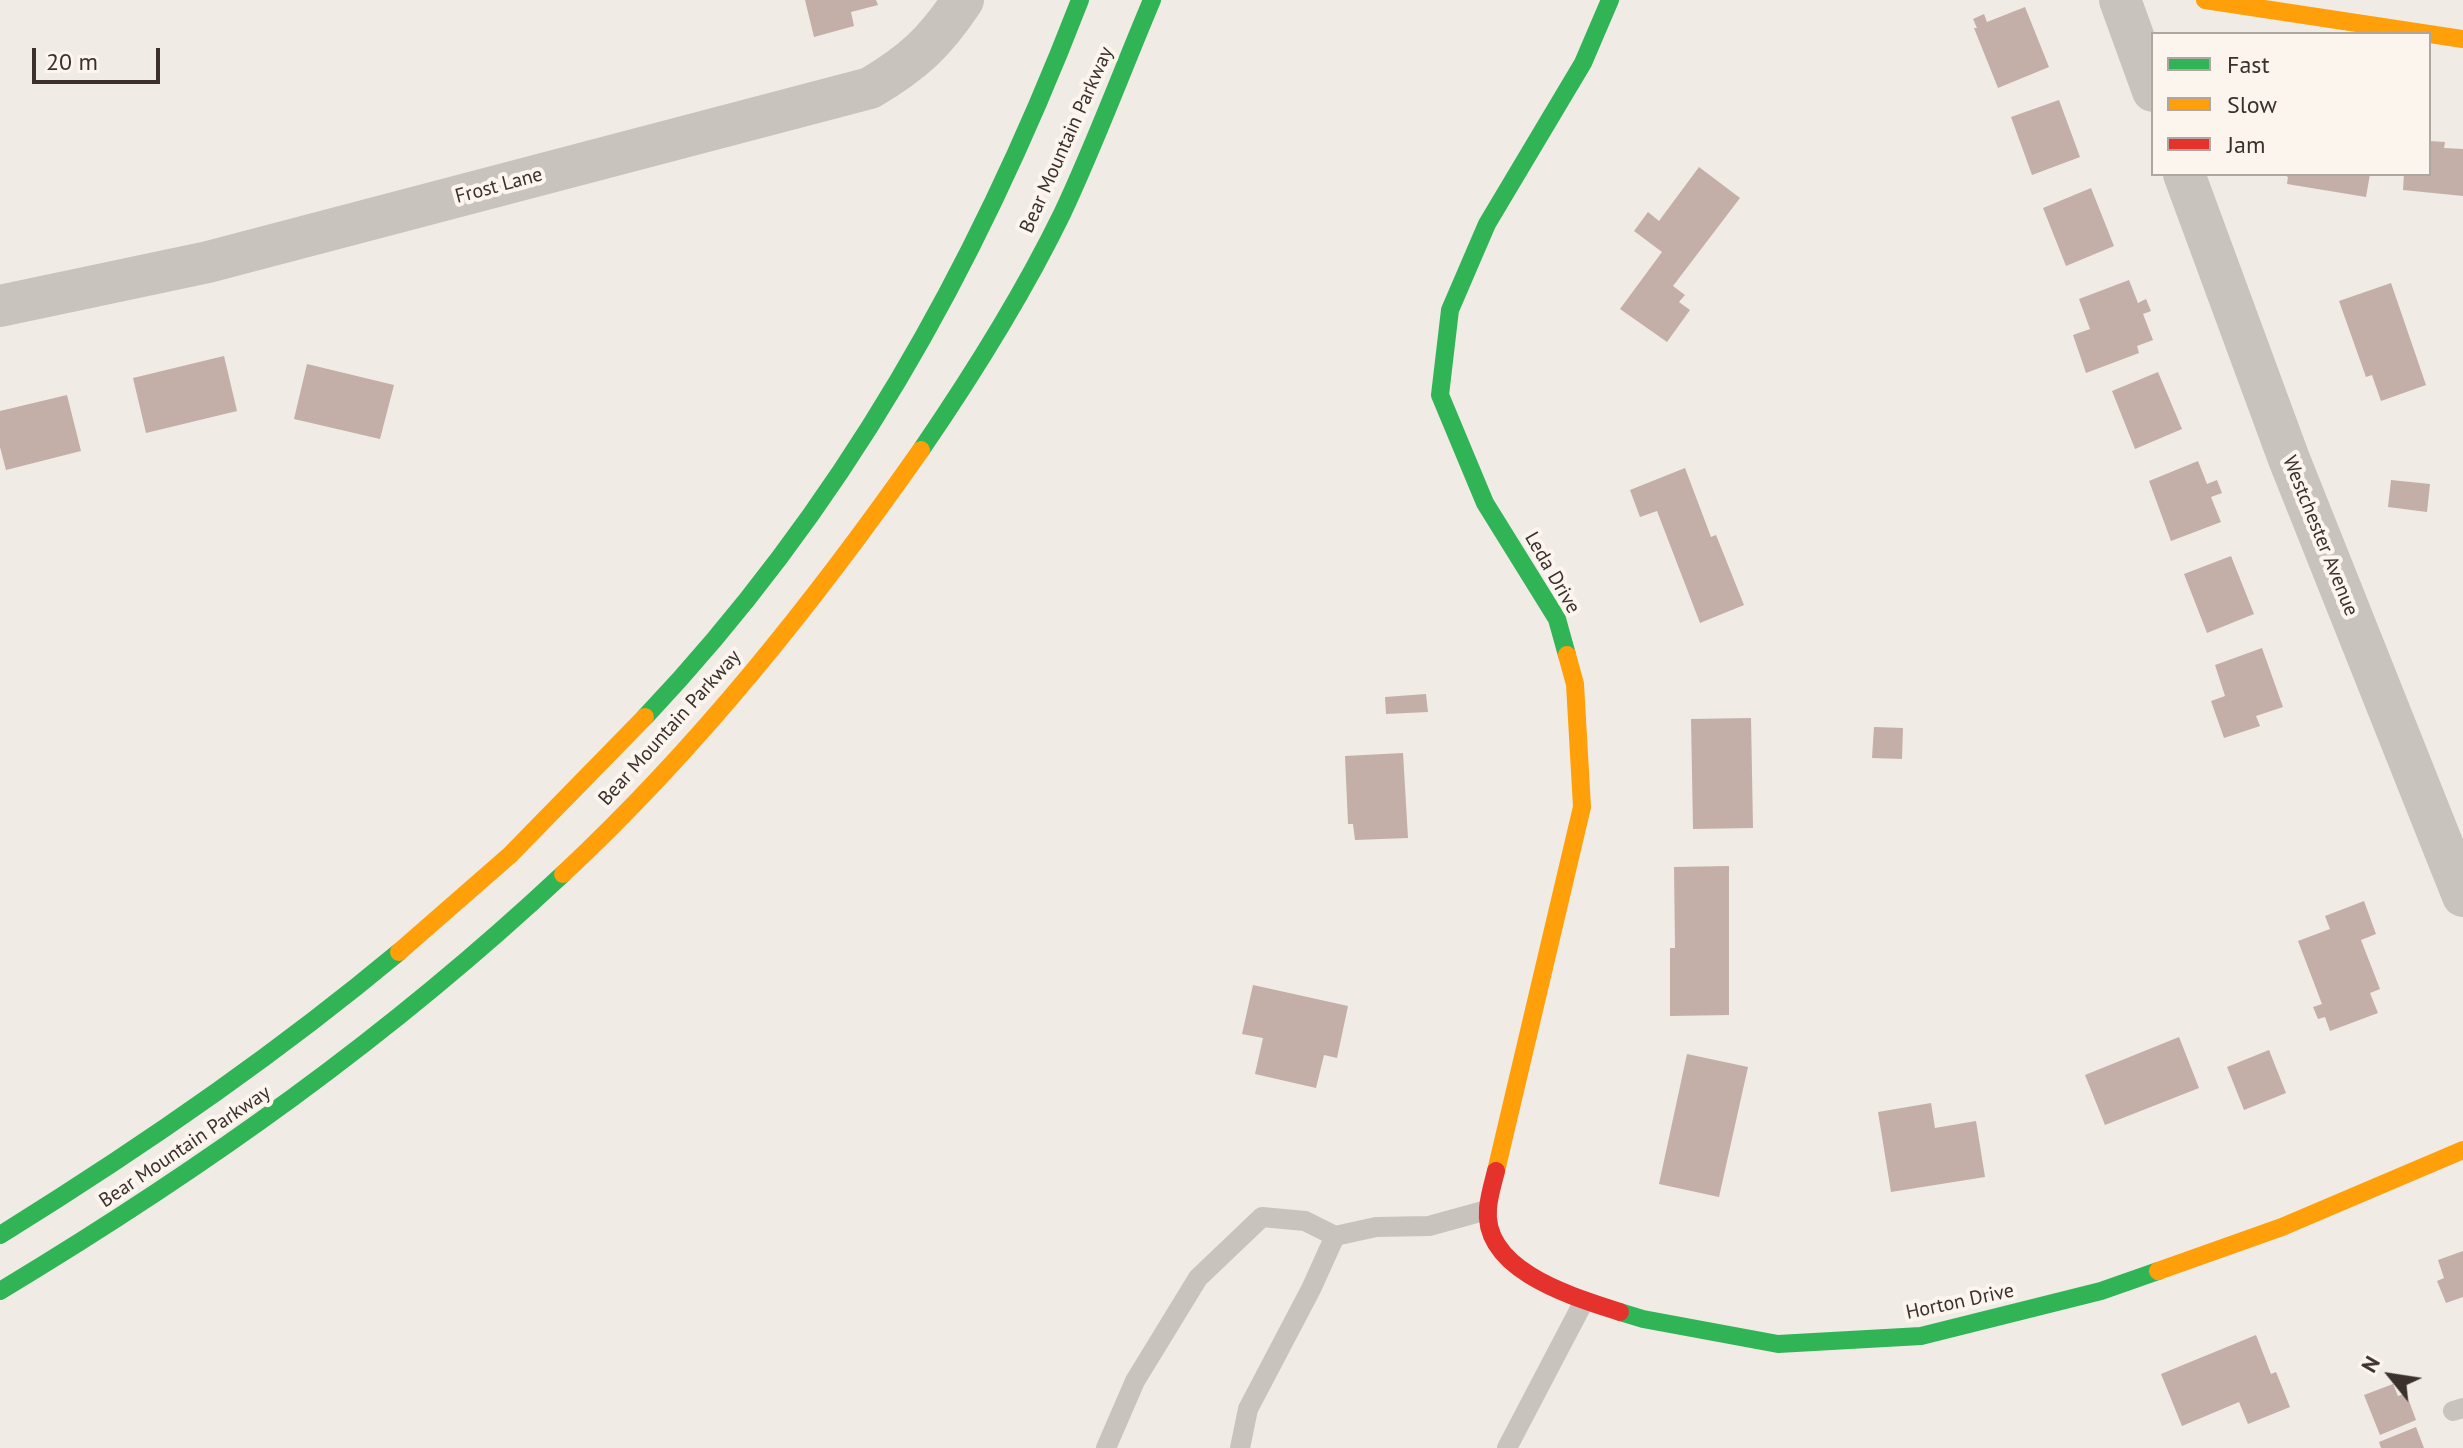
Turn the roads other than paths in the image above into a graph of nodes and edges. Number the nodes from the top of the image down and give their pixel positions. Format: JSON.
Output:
{"nodes":[{"id":1,"x":963,"y":0,"type":"edge"},
{"id":2,"x":1080,"y":0,"type":"edge"},
{"id":3,"x":1152,"y":0,"type":"edge"},
{"id":4,"x":1610,"y":0,"type":"edge"},
{"id":5,"x":2120,"y":0,"type":"edge"},
{"id":6,"x":2205,"y":0,"type":"edge"},
{"id":7,"x":2417,"y":32,"type":"edge"},
{"id":8,"x":2431,"y":34,"type":"edge"},
{"id":9,"x":2463,"y":39,"type":"edge"},
{"id":10,"x":2151,"y":85,"type":"edge"},
{"id":11,"x":2185,"y":176,"type":"edge"},
{"id":12,"x":0,"y":306,"type":"edge"},
{"id":13,"x":2463,"y":896,"type":"edge"},
{"id":14,"x":2463,"y":1150,"type":"edge"},
{"id":15,"x":1487,"y":1210,"type":"junction"},
{"id":16,"x":0,"y":1235,"type":"edge"},
{"id":17,"x":1335,"y":1236,"type":"junction"},
{"id":18,"x":0,"y":1291,"type":"edge"},
{"id":19,"x":1584,"y":1301,"type":"junction"},
{"id":20,"x":1106,"y":1448,"type":"edge"},
{"id":21,"x":1240,"y":1448,"type":"edge"},
{"id":22,"x":1507,"y":1448,"type":"edge"}],
"edges":[{"from":1,"to":12,"type":"street","name":"Frost Lane"},
{"from":2,"to":16,"type":"main road","name":"Bear Mountain Parkway"},
{"from":3,"to":18,"type":"main road","name":"Bear Mountain Parkway"},
{"from":4,"to":15,"type":"main road","name":"Leda Drive"},
{"from":5,"to":10,"type":"street"},
{"from":6,"to":7,"type":"main road"},
{"from":8,"to":9,"type":"main road"},
{"from":11,"to":13,"type":"street","name":"Westchester Avenue"},
{"from":14,"to":19,"type":"main road","name":"Horton Drive"},
{"from":15,"to":17,"type":"lane"},
{"from":15,"to":19,"type":"main road","name":"Horton Drive"},
{"from":17,"to":20,"type":"lane"},
{"from":17,"to":21,"type":"lane"},
{"from":19,"to":22,"type":"lane"}]}
